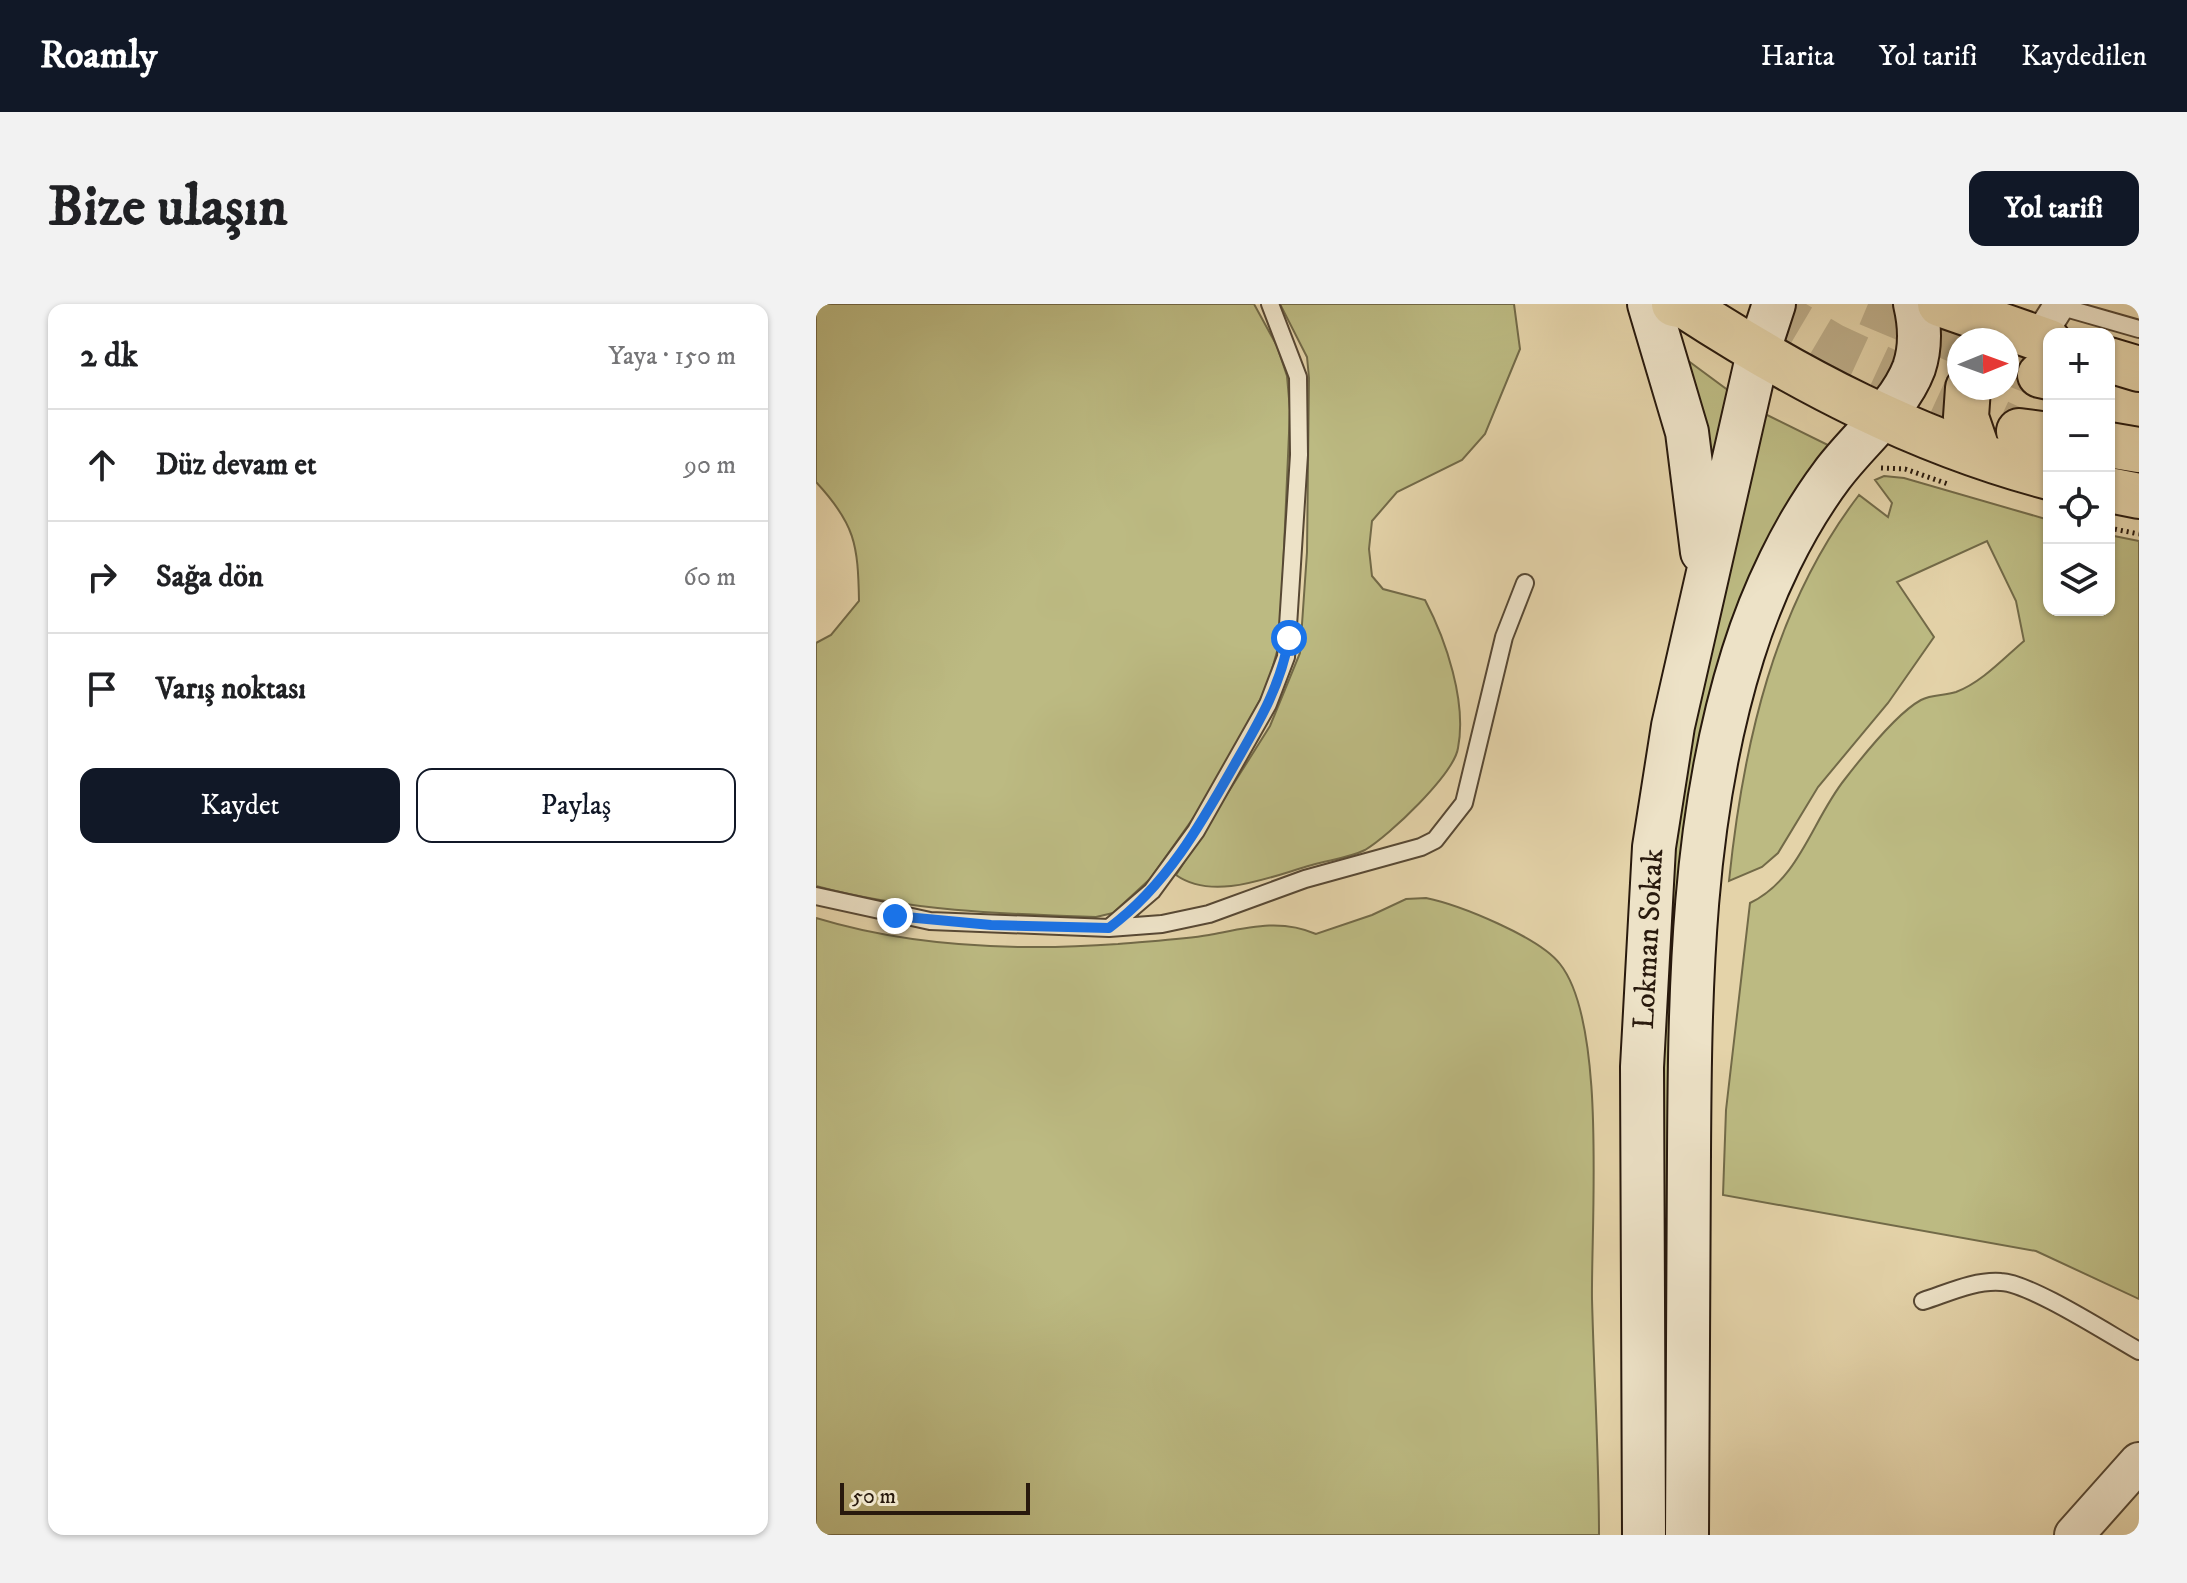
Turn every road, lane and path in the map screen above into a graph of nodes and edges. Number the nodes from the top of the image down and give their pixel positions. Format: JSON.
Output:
{"nodes":[{"id":1,"x":1270,"y":304,"type":"edge"},
{"id":2,"x":1649,"y":304,"type":"edge"},
{"id":3,"x":1674,"y":304,"type":"edge"},
{"id":4,"x":1774,"y":304,"type":"edge"},
{"id":5,"x":1915,"y":304,"type":"edge"},
{"id":6,"x":1940,"y":304,"type":"edge"},
{"id":7,"x":2139,"y":329,"type":"edge"},
{"id":8,"x":2115,"y":331,"type":"edge"},
{"id":9,"x":2043,"y":337,"type":"edge"},
{"id":10,"x":1758,"y":353,"type":"junction"},
{"id":11,"x":2115,"y":362,"type":"edge"},
{"id":12,"x":2139,"y":369,"type":"edge"},
{"id":13,"x":2115,"y":391,"type":"edge"},
{"id":14,"x":2139,"y":397,"type":"edge"},
{"id":15,"x":1967,"y":400,"type":"edge"},
{"id":16,"x":1874,"y":423,"type":"junction"},
{"id":17,"x":2115,"y":446,"type":"edge"},
{"id":18,"x":2139,"y":450,"type":"edge"},
{"id":19,"x":1969,"y":471,"type":"junction"},
{"id":20,"x":1870,"y":473,"type":"dead end"},
{"id":21,"x":2043,"y":477,"type":"edge"},
{"id":22,"x":2115,"y":491,"type":"edge"},
{"id":23,"x":2139,"y":496,"type":"edge"},
{"id":24,"x":2115,"y":529,"type":"edge"},
{"id":25,"x":2139,"y":534,"type":"edge"},
{"id":26,"x":1525,"y":583,"type":"dead end"},
{"id":27,"x":1704,"y":593,"type":"junction"},
{"id":28,"x":816,"y":896,"type":"edge"},
{"id":29,"x":1109,"y":928,"type":"junction"},
{"id":30,"x":1923,"y":1301,"type":"dead end"},
{"id":31,"x":2139,"y":1351,"type":"edge"},
{"id":32,"x":2139,"y":1462,"type":"edge"},
{"id":33,"x":1644,"y":1535,"type":"edge"},
{"id":34,"x":1687,"y":1535,"type":"edge"},
{"id":35,"x":2074,"y":1535,"type":"edge"}],
"edges":[{"from":1,"to":29,"type":"lane"},
{"from":2,"to":27,"type":"main road"},
{"from":3,"to":10,"type":"highway"},
{"from":4,"to":10,"type":"main road","name":"Lokman Sokak"},
{"from":5,"to":16,"type":"main road","name":"Lokman Sokak"},
{"from":6,"to":9,"type":"highway"},
{"from":7,"to":8,"type":"lane"},
{"from":10,"to":16,"type":"highway"},
{"from":10,"to":27,"type":"main road","name":"Lokman Sokak"},
{"from":11,"to":12,"type":"highway"},
{"from":13,"to":14,"type":"highway"},
{"from":15,"to":19,"type":"highway"},
{"from":16,"to":19,"type":"highway"},
{"from":16,"to":34,"type":"main road","name":"Lokman Sokak"},
{"from":17,"to":18,"type":"highway"},
{"from":19,"to":20,"type":"path"},
{"from":19,"to":21,"type":"highway"},
{"from":22,"to":23,"type":"highway"},
{"from":24,"to":25,"type":"path"},
{"from":26,"to":29,"type":"lane"},
{"from":27,"to":33,"type":"main road","name":"Lokman Sokak"},
{"from":28,"to":29,"type":"lane"},
{"from":30,"to":31,"type":"lane"},
{"from":32,"to":35,"type":"street"}]}
